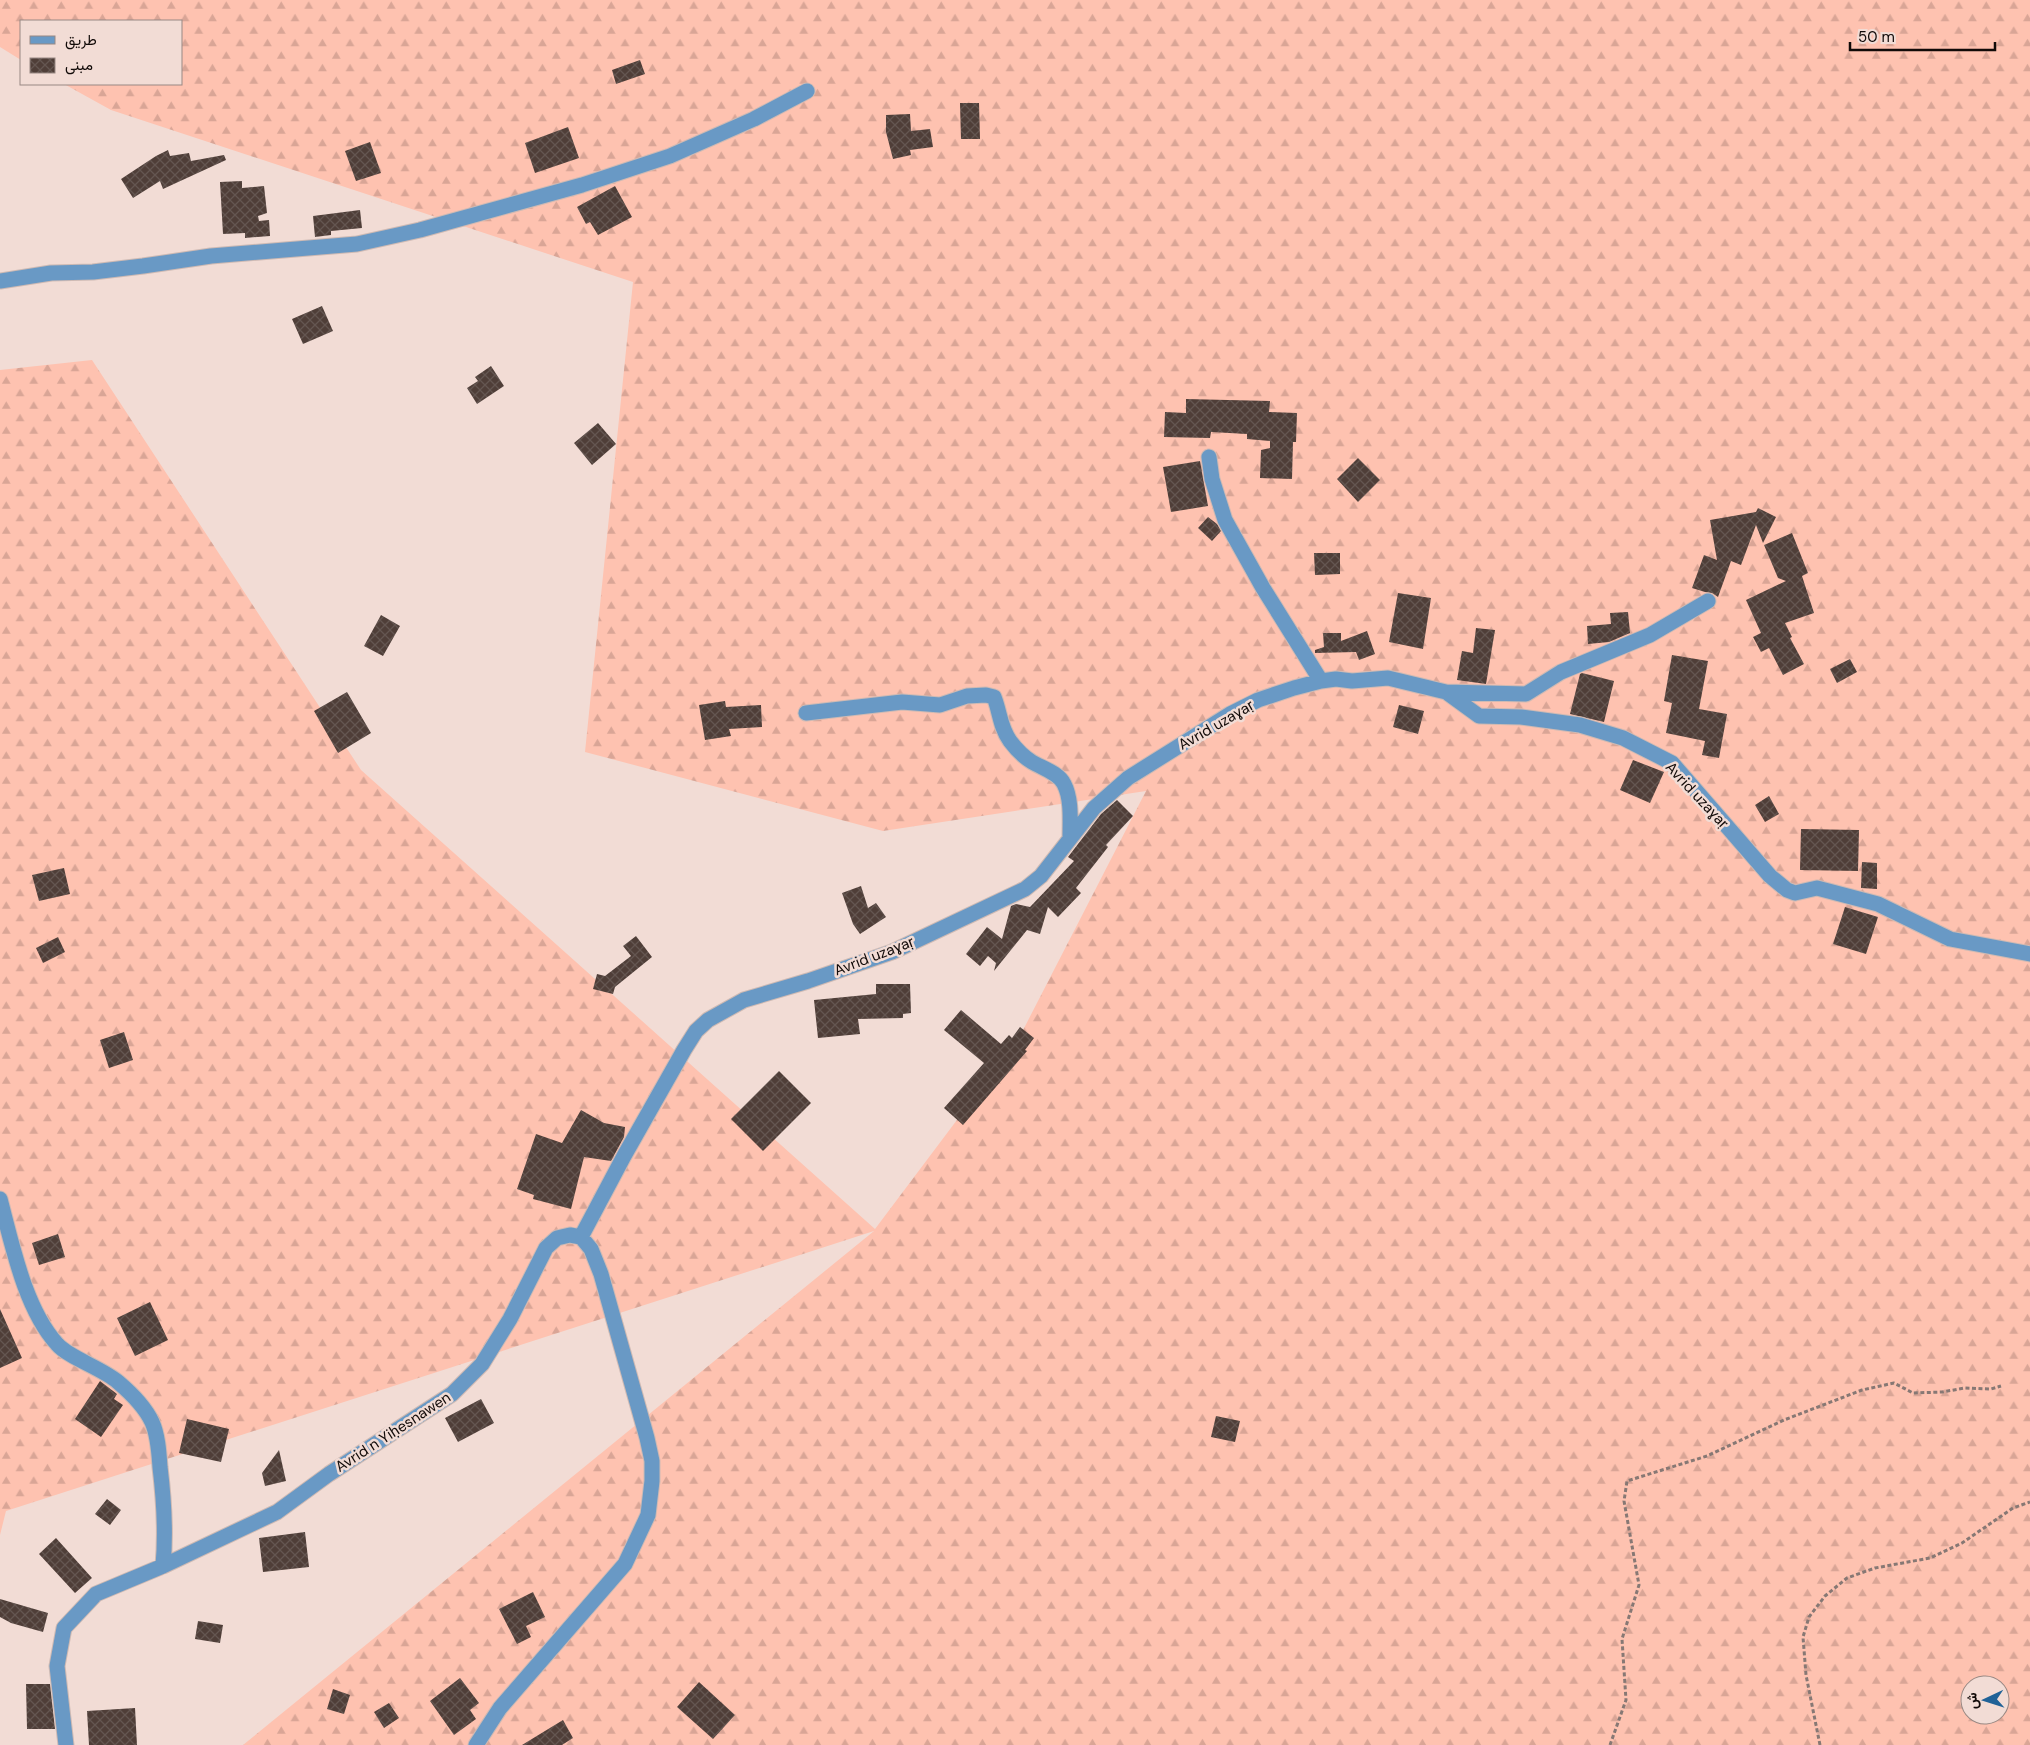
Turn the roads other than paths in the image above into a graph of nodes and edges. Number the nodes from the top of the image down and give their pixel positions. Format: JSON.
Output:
{"nodes":[{"id":1,"x":807,"y":91,"type":"dead end"},
{"id":2,"x":0,"y":281,"type":"edge"},
{"id":3,"x":1209,"y":457,"type":"dead end"},
{"id":4,"x":1708,"y":601,"type":"dead end"},
{"id":5,"x":1321,"y":681,"type":"junction"},
{"id":6,"x":1446,"y":692,"type":"junction"},
{"id":7,"x":806,"y":713,"type":"dead end"},
{"id":8,"x":1070,"y":838,"type":"junction"},
{"id":9,"x":2030,"y":954,"type":"edge"},
{"id":10,"x":0,"y":1199,"type":"edge"},
{"id":11,"x":581,"y":1237,"type":"junction"},
{"id":12,"x":163,"y":1566,"type":"junction"},
{"id":13,"x":66,"y":1745,"type":"edge"},
{"id":14,"x":476,"y":1745,"type":"edge"}],
"edges":[{"from":1,"to":2,"type":"street"},
{"from":3,"to":5,"type":"street"},
{"from":4,"to":6,"type":"street"},
{"from":5,"to":6,"type":"street","name":"Avrid uzaɣaṛ"},
{"from":5,"to":8,"type":"street","name":"Avrid uzaɣaṛ"},
{"from":6,"to":9,"type":"street","name":"Avrid uzaɣaṛ"},
{"from":7,"to":8,"type":"street"},
{"from":8,"to":11,"type":"street","name":"Avrid uzaɣaṛ"},
{"from":10,"to":12,"type":"street"},
{"from":11,"to":12,"type":"street","name":"Avrid n Yiḥesnawen"},
{"from":11,"to":14,"type":"street"},
{"from":12,"to":13,"type":"street","name":"Avrid n Yiḥesnawen"}]}
